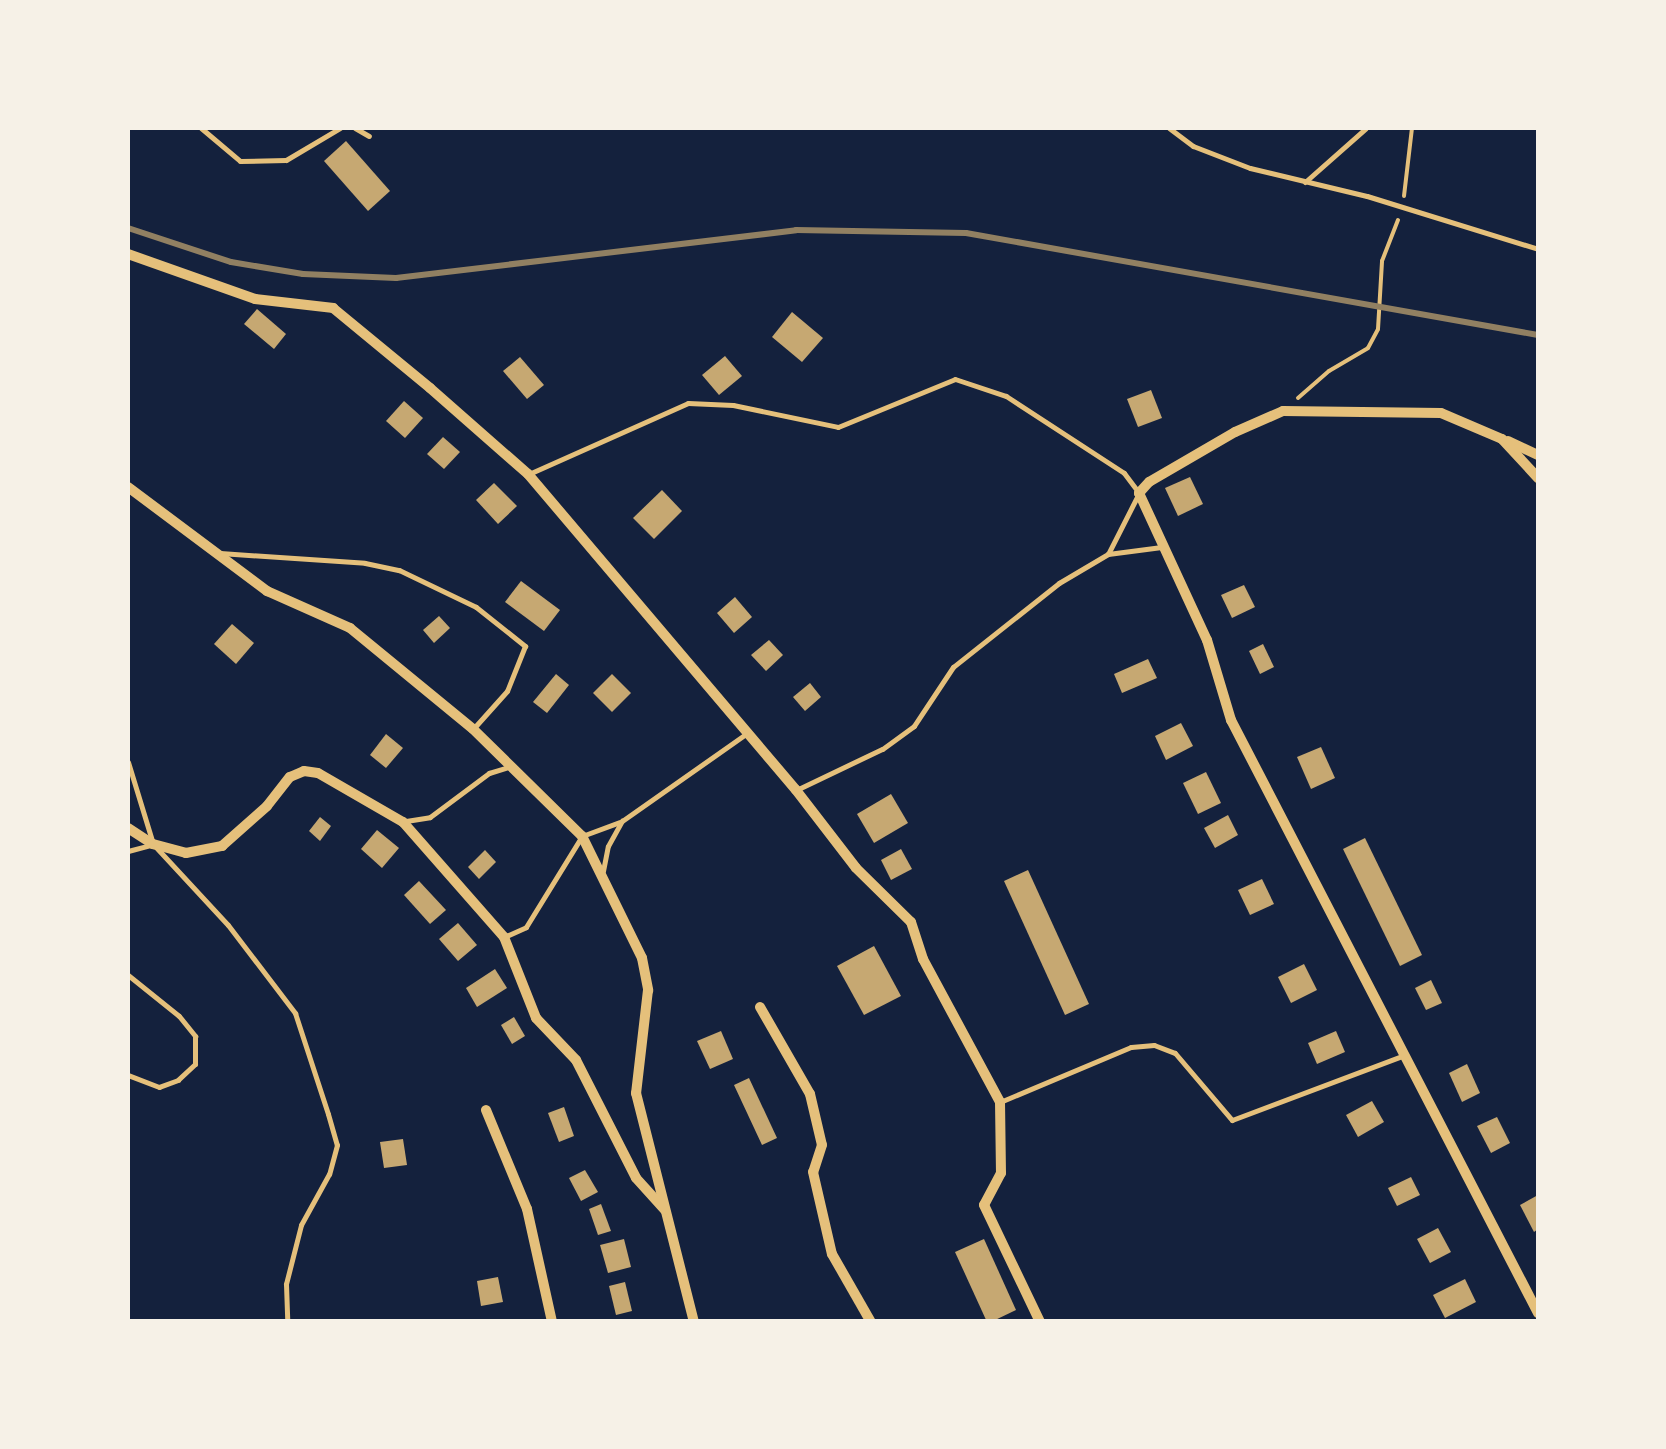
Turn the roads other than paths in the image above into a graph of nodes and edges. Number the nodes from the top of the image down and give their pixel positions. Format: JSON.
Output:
{"nodes":[{"id":1,"x":201,"y":128,"type":"edge"},
{"id":2,"x":340,"y":128,"type":"edge"},
{"id":3,"x":355,"y":128,"type":"edge"},
{"id":4,"x":1169,"y":128,"type":"edge"},
{"id":5,"x":1366,"y":128,"type":"edge"},
{"id":6,"x":369,"y":136,"type":"dead end"},
{"id":7,"x":1304,"y":182,"type":"junction"},
{"id":8,"x":1538,"y":249,"type":"edge"},
{"id":9,"x":128,"y":254,"type":"edge"},
{"id":10,"x":1502,"y":439,"type":"junction"},
{"id":11,"x":1538,"y":455,"type":"edge"},
{"id":12,"x":528,"y":474,"type":"junction"},
{"id":13,"x":1538,"y":478,"type":"edge"},
{"id":14,"x":128,"y":487,"type":"edge"},
{"id":15,"x":1139,"y":493,"type":"junction"},
{"id":16,"x":1162,"y":548,"type":"junction"},
{"id":17,"x":215,"y":552,"type":"junction"},
{"id":18,"x":1108,"y":554,"type":"junction"},
{"id":19,"x":473,"y":728,"type":"junction"},
{"id":20,"x":747,"y":733,"type":"junction"},
{"id":21,"x":128,"y":762,"type":"edge"},
{"id":22,"x":511,"y":766,"type":"junction"},
{"id":23,"x":796,"y":790,"type":"junction"},
{"id":24,"x":403,"y":822,"type":"junction"},
{"id":25,"x":622,"y":822,"type":"junction"},
{"id":26,"x":128,"y":828,"type":"edge"},
{"id":27,"x":582,"y":836,"type":"junction"},
{"id":28,"x":153,"y":844,"type":"junction"},
{"id":29,"x":128,"y":851,"type":"edge"},
{"id":30,"x":603,"y":871,"type":"junction"},
{"id":31,"x":504,"y":937,"type":"junction"},
{"id":32,"x":128,"y":976,"type":"edge"},
{"id":33,"x":760,"y":1007,"type":"dead end"},
{"id":34,"x":1402,"y":1056,"type":"junction"},
{"id":35,"x":128,"y":1075,"type":"edge"},
{"id":36,"x":1000,"y":1102,"type":"junction"},
{"id":37,"x":486,"y":1110,"type":"dead end"},
{"id":38,"x":669,"y":1214,"type":"junction"},
{"id":39,"x":1538,"y":1313,"type":"edge"},
{"id":40,"x":287,"y":1322,"type":"edge"},
{"id":41,"x":552,"y":1322,"type":"edge"},
{"id":42,"x":694,"y":1322,"type":"edge"},
{"id":43,"x":871,"y":1322,"type":"edge"},
{"id":44,"x":1040,"y":1322,"type":"edge"}],
"edges":[{"from":1,"to":2,"type":"lane"},
{"from":3,"to":6,"type":"lane"},
{"from":4,"to":7,"type":"lane"},
{"from":5,"to":7,"type":"lane"},
{"from":7,"to":8,"type":"lane"},
{"from":9,"to":12,"type":"street"},
{"from":10,"to":11,"type":"street"},
{"from":10,"to":13,"type":"street"},
{"from":10,"to":15,"type":"street"},
{"from":12,"to":15,"type":"lane"},
{"from":12,"to":20,"type":"street"},
{"from":14,"to":17,"type":"street"},
{"from":15,"to":16,"type":"street"},
{"from":15,"to":18,"type":"lane"},
{"from":16,"to":18,"type":"lane"},
{"from":16,"to":34,"type":"street"},
{"from":17,"to":19,"type":"street"},
{"from":17,"to":19,"type":"lane"},
{"from":18,"to":23,"type":"lane"},
{"from":19,"to":22,"type":"street"},
{"from":20,"to":23,"type":"street"},
{"from":20,"to":25,"type":"lane"},
{"from":21,"to":28,"type":"lane"},
{"from":22,"to":24,"type":"lane"},
{"from":22,"to":27,"type":"street"},
{"from":23,"to":36,"type":"street"},
{"from":24,"to":28,"type":"street"},
{"from":24,"to":31,"type":"street"},
{"from":25,"to":27,"type":"lane"},
{"from":25,"to":30,"type":"lane"},
{"from":26,"to":28,"type":"street"},
{"from":27,"to":30,"type":"street"},
{"from":27,"to":31,"type":"lane"},
{"from":28,"to":29,"type":"lane"},
{"from":28,"to":40,"type":"lane"},
{"from":30,"to":38,"type":"street"},
{"from":31,"to":38,"type":"street"},
{"from":32,"to":35,"type":"lane"},
{"from":33,"to":43,"type":"street"},
{"from":34,"to":36,"type":"lane"},
{"from":34,"to":39,"type":"street"},
{"from":36,"to":44,"type":"street"},
{"from":37,"to":41,"type":"street"},
{"from":38,"to":42,"type":"street"}]}
